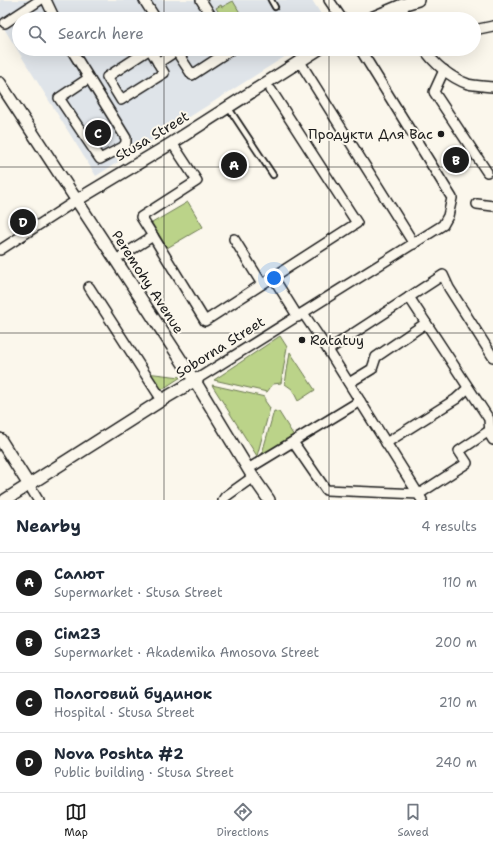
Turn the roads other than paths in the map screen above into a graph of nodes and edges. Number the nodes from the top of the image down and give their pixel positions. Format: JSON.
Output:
{"nodes":[{"id":1,"x":40,"y":0,"type":"edge"},
{"id":2,"x":46,"y":0,"type":"edge"},
{"id":3,"x":144,"y":0,"type":"edge"},
{"id":4,"x":202,"y":0,"type":"edge"},
{"id":5,"x":271,"y":0,"type":"edge"},
{"id":6,"x":329,"y":0,"type":"edge"},
{"id":7,"x":418,"y":0,"type":"edge"},
{"id":8,"x":402,"y":4,"type":"junction"},
{"id":9,"x":274,"y":7,"type":"dead end"},
{"id":10,"x":22,"y":12,"type":"edge"},
{"id":11,"x":52,"y":12,"type":"edge"},
{"id":12,"x":152,"y":12,"type":"edge"},
{"id":13,"x":209,"y":12,"type":"edge"},
{"id":14,"x":337,"y":12,"type":"edge"},
{"id":15,"x":384,"y":12,"type":"edge"},
{"id":16,"x":404,"y":12,"type":"edge"},
{"id":17,"x":12,"y":18,"type":"edge"},
{"id":18,"x":5,"y":23,"type":"dead end"},
{"id":19,"x":493,"y":26,"type":"edge"},
{"id":20,"x":481,"y":29,"type":"edge"},
{"id":21,"x":75,"y":56,"type":"edge"},
{"id":22,"x":140,"y":56,"type":"edge"},
{"id":23,"x":154,"y":56,"type":"edge"},
{"id":24,"x":168,"y":56,"type":"edge"},
{"id":25,"x":181,"y":56,"type":"edge"},
{"id":26,"x":221,"y":56,"type":"edge"},
{"id":27,"x":309,"y":56,"type":"edge"},
{"id":28,"x":364,"y":56,"type":"edge"},
{"id":29,"x":429,"y":56,"type":"edge"},
{"id":30,"x":300,"y":62,"type":"junction"},
{"id":31,"x":158,"y":63,"type":"junction"},
{"id":32,"x":444,"y":70,"type":"junction"},
{"id":33,"x":89,"y":78,"type":"junction"},
{"id":34,"x":0,"y":83,"type":"edge"},
{"id":35,"x":493,"y":87,"type":"edge"},
{"id":36,"x":271,"y":90,"type":"dead end"},
{"id":37,"x":228,"y":107,"type":"junction"},
{"id":38,"x":172,"y":143,"type":"junction"},
{"id":39,"x":487,"y":172,"type":"dead end"},
{"id":40,"x":273,"y":175,"type":"dead end"},
{"id":41,"x":77,"y":200,"type":"junction"},
{"id":42,"x":477,"y":204,"type":"dead end"},
{"id":43,"x":493,"y":206,"type":"edge"},
{"id":44,"x":153,"y":236,"type":"junction"},
{"id":45,"x":234,"y":239,"type":"dead end"},
{"id":46,"x":414,"y":244,"type":"junction"},
{"id":47,"x":0,"y":250,"type":"edge"},
{"id":48,"x":123,"y":255,"type":"dead end"},
{"id":49,"x":273,"y":277,"type":"junction"},
{"id":50,"x":262,"y":284,"type":"junction"},
{"id":51,"x":88,"y":287,"type":"dead end"},
{"id":52,"x":409,"y":296,"type":"junction"},
{"id":53,"x":300,"y":315,"type":"junction"},
{"id":54,"x":426,"y":324,"type":"junction"},
{"id":55,"x":328,"y":350,"type":"junction"},
{"id":56,"x":493,"y":357,"type":"edge"},
{"id":57,"x":196,"y":380,"type":"junction"},
{"id":58,"x":349,"y":383,"type":"junction"},
{"id":59,"x":468,"y":388,"type":"junction"},
{"id":60,"x":162,"y":400,"type":"junction"},
{"id":61,"x":360,"y":400,"type":"junction"},
{"id":62,"x":490,"y":431,"type":"junction"},
{"id":63,"x":0,"y":439,"type":"edge"},
{"id":64,"x":493,"y":440,"type":"edge"},
{"id":65,"x":293,"y":442,"type":"junction"},
{"id":66,"x":386,"y":443,"type":"junction"},
{"id":67,"x":251,"y":473,"type":"junction"},
{"id":68,"x":29,"y":485,"type":"junction"},
{"id":69,"x":421,"y":497,"type":"edge"},
{"id":70,"x":5,"y":500,"type":"edge"},
{"id":71,"x":38,"y":500,"type":"edge"},
{"id":72,"x":223,"y":500,"type":"edge"},
{"id":73,"x":268,"y":500,"type":"edge"}],
"edges":[{"from":1,"to":10,"type":"street"},
{"from":2,"to":11,"type":"street"},
{"from":3,"to":12,"type":"street"},
{"from":4,"to":13,"type":"street"},
{"from":5,"to":9,"type":"lane"},
{"from":6,"to":14,"type":"street"},
{"from":7,"to":8,"type":"street"},
{"from":8,"to":15,"type":"street"},
{"from":8,"to":16,"type":"street"},
{"from":17,"to":18,"type":"street"},
{"from":19,"to":20,"type":"street"},
{"from":21,"to":33,"type":"street"},
{"from":22,"to":31,"type":"street"},
{"from":23,"to":31,"type":"street"},
{"from":24,"to":31,"type":"street"},
{"from":25,"to":26,"type":"street"},
{"from":27,"to":30,"type":"street","name":"Stusa Street"},
{"from":28,"to":46,"type":"street","name":"Soborna Street"},
{"from":29,"to":32,"type":"street"},
{"from":30,"to":37,"type":"street","name":"Stusa Street"},
{"from":30,"to":46,"type":"street"},
{"from":32,"to":35,"type":"street"},
{"from":32,"to":39,"type":"street"},
{"from":33,"to":33,"type":"street"},
{"from":34,"to":41,"type":"street","name":"Peremohy Avenue"},
{"from":36,"to":49,"type":"street"},
{"from":37,"to":38,"type":"street","name":"Stusa Street"},
{"from":37,"to":40,"type":"lane"},
{"from":38,"to":41,"type":"street","name":"Stusa Street"},
{"from":38,"to":44,"type":"street"},
{"from":41,"to":47,"type":"street","name":"Stusa Street"},
{"from":41,"to":57,"type":"street","name":"Peremohy Avenue"},
{"from":42,"to":43,"type":"street"},
{"from":44,"to":48,"type":"street"},
{"from":44,"to":50,"type":"street"},
{"from":45,"to":50,"type":"street"},
{"from":46,"to":53,"type":"street","name":"Soborna Street"},
{"from":49,"to":50,"type":"street"},
{"from":49,"to":53,"type":"street"},
{"from":51,"to":60,"type":"street"},
{"from":52,"to":54,"type":"street"},
{"from":52,"to":55,"type":"street"},
{"from":52,"to":56,"type":"street"},
{"from":53,"to":55,"type":"street"},
{"from":53,"to":57,"type":"street","name":"Soborna Street"},
{"from":54,"to":58,"type":"street"},
{"from":54,"to":59,"type":"street"},
{"from":55,"to":58,"type":"street"},
{"from":57,"to":60,"type":"street","name":"Soborna Street"},
{"from":57,"to":67,"type":"street","name":"Peremohy Avenue"},
{"from":58,"to":61,"type":"street"},
{"from":59,"to":62,"type":"street"},
{"from":59,"to":66,"type":"street"},
{"from":60,"to":68,"type":"street","name":"Soborna Street"},
{"from":61,"to":65,"type":"street"},
{"from":61,"to":66,"type":"street"},
{"from":62,"to":64,"type":"street"},
{"from":62,"to":69,"type":"street"},
{"from":63,"to":68,"type":"street"},
{"from":65,"to":67,"type":"street"},
{"from":65,"to":69,"type":"street"},
{"from":66,"to":69,"type":"street"},
{"from":67,"to":72,"type":"street"},
{"from":67,"to":73,"type":"street","name":"Peremohy Avenue"},
{"from":68,"to":70,"type":"street","name":"Soborna Street"},
{"from":68,"to":71,"type":"street"}]}
